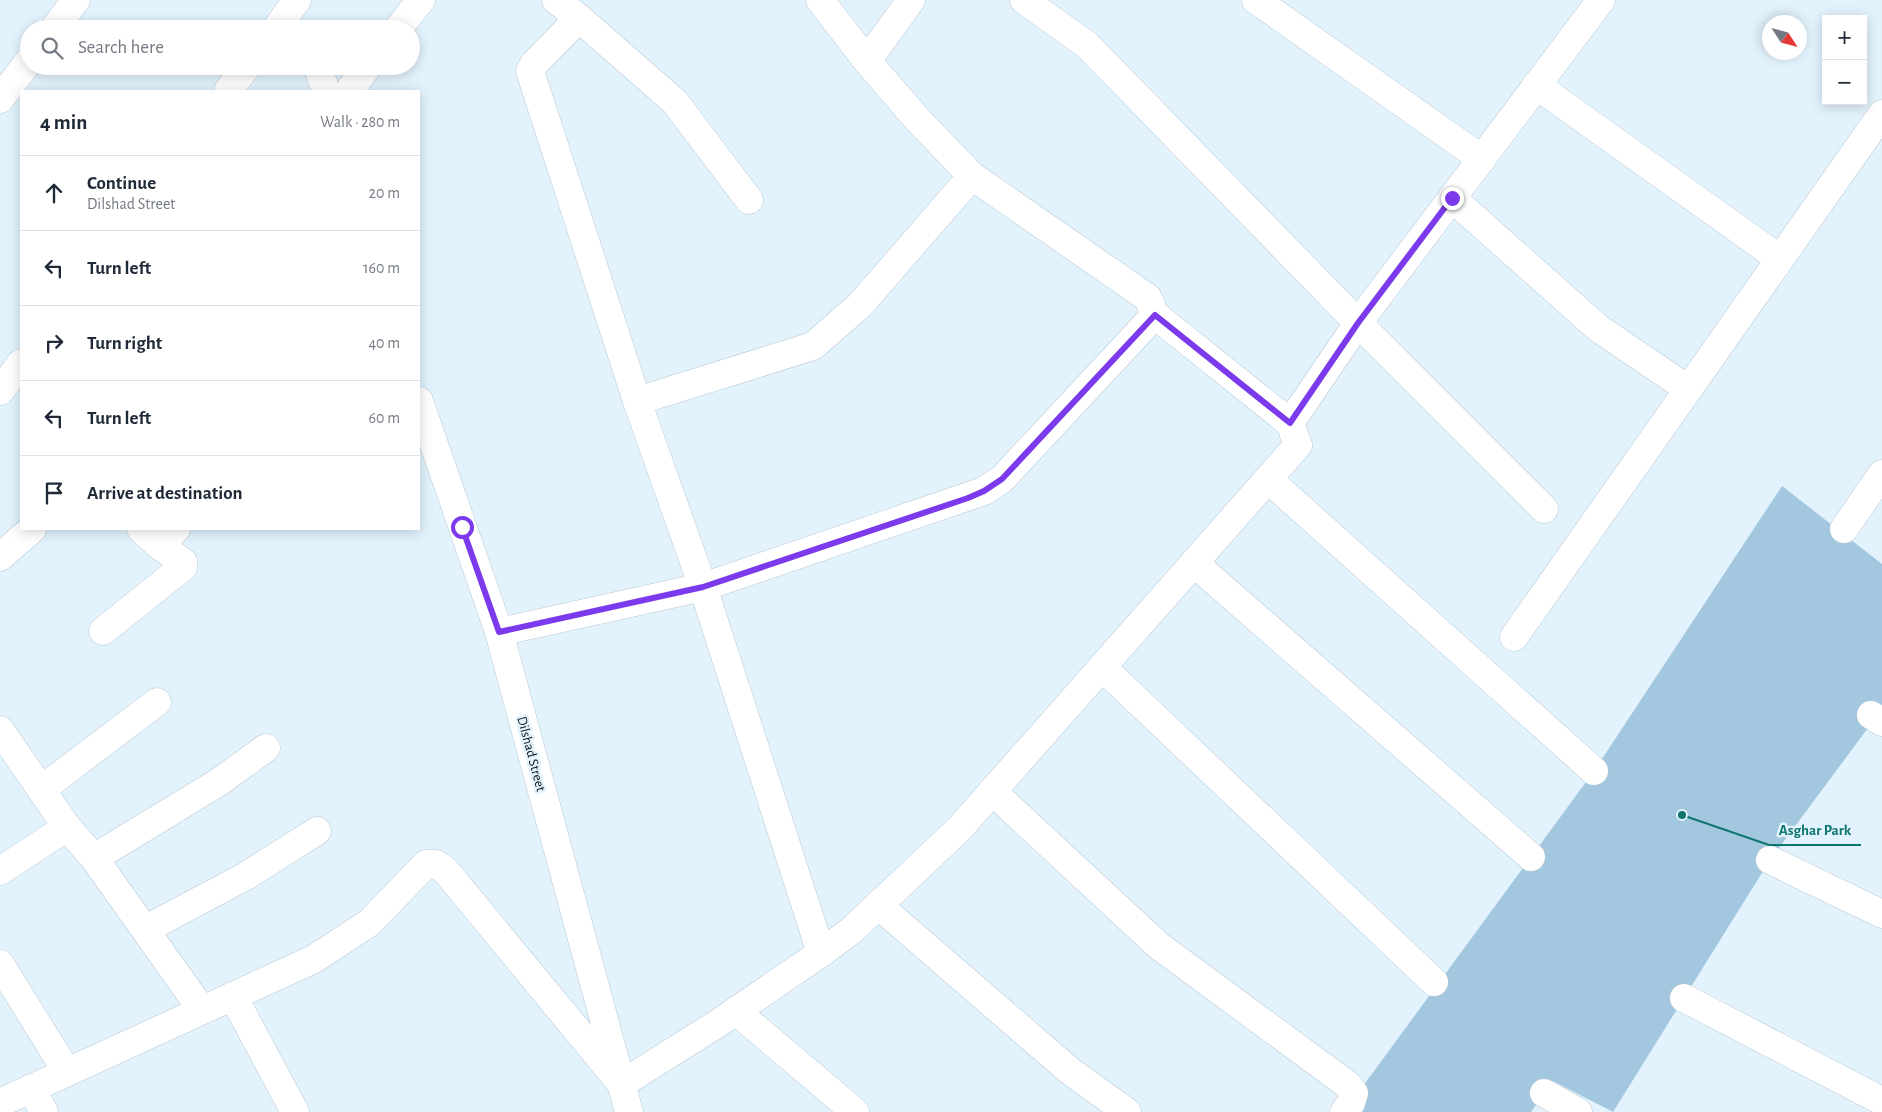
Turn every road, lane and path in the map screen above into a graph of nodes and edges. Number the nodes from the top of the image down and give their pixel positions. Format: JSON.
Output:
{"nodes":[{"id":1,"x":76,"y":0,"type":"edge"},
{"id":2,"x":421,"y":0,"type":"edge"},
{"id":3,"x":556,"y":0,"type":"edge"},
{"id":4,"x":820,"y":0,"type":"edge"},
{"id":5,"x":911,"y":0,"type":"edge"},
{"id":6,"x":1024,"y":0,"type":"edge"},
{"id":7,"x":1256,"y":0,"type":"edge"},
{"id":8,"x":1601,"y":0,"type":"edge"},
{"id":9,"x":296,"y":1,"type":"edge"},
{"id":10,"x":579,"y":18,"type":"junction"},
{"id":11,"x":61,"y":20,"type":"edge"},
{"id":12,"x":282,"y":20,"type":"edge"},
{"id":13,"x":302,"y":20,"type":"edge"},
{"id":14,"x":405,"y":20,"type":"edge"},
{"id":15,"x":867,"y":61,"type":"junction"},
{"id":16,"x":20,"y":73,"type":"edge"},
{"id":17,"x":240,"y":75,"type":"edge"},
{"id":18,"x":320,"y":75,"type":"edge"},
{"id":19,"x":361,"y":75,"type":"edge"},
{"id":20,"x":1536,"y":85,"type":"junction"},
{"id":21,"x":229,"y":90,"type":"edge"},
{"id":22,"x":326,"y":90,"type":"edge"},
{"id":23,"x":350,"y":90,"type":"edge"},
{"id":24,"x":0,"y":99,"type":"edge"},
{"id":25,"x":1882,"y":114,"type":"edge"},
{"id":26,"x":1482,"y":158,"type":"junction"},
{"id":27,"x":972,"y":176,"type":"junction"},
{"id":28,"x":1452,"y":198,"type":"junction"},
{"id":29,"x":749,"y":200,"type":"dead end"},
{"id":30,"x":1780,"y":259,"type":"junction"},
{"id":31,"x":1155,"y":315,"type":"junction"},
{"id":32,"x":1358,"y":323,"type":"junction"},
{"id":33,"x":20,"y":364,"type":"edge"},
{"id":34,"x":1688,"y":390,"type":"junction"},
{"id":35,"x":0,"y":391,"type":"edge"},
{"id":36,"x":637,"y":401,"type":"junction"},
{"id":37,"x":420,"y":404,"type":"edge"},
{"id":38,"x":1290,"y":423,"type":"junction"},
{"id":39,"x":1882,"y":474,"type":"edge"},
{"id":40,"x":1268,"y":479,"type":"junction"},
{"id":41,"x":1544,"y":510,"type":"dead end"},
{"id":42,"x":1844,"y":529,"type":"dead end"},
{"id":43,"x":31,"y":530,"type":"edge"},
{"id":44,"x":159,"y":534,"type":"edge"},
{"id":45,"x":0,"y":557,"type":"edge"},
{"id":46,"x":1194,"y":563,"type":"junction"},
{"id":47,"x":703,"y":587,"type":"junction"},
{"id":48,"x":103,"y":631,"type":"dead end"},
{"id":49,"x":499,"y":632,"type":"junction"},
{"id":50,"x":1514,"y":637,"type":"dead end"},
{"id":51,"x":1102,"y":667,"type":"junction"},
{"id":52,"x":157,"y":702,"type":"dead end"},
{"id":53,"x":0,"y":730,"type":"edge"},
{"id":54,"x":266,"y":748,"type":"dead end"},
{"id":55,"x":1594,"y":771,"type":"dead end"},
{"id":56,"x":42,"y":789,"type":"junction"},
{"id":57,"x":992,"y":791,"type":"junction"},
{"id":58,"x":67,"y":827,"type":"junction"},
{"id":59,"x":316,"y":831,"type":"dead end"},
{"id":60,"x":1531,"y":857,"type":"dead end"},
{"id":61,"x":94,"y":858,"type":"junction"},
{"id":62,"x":1770,"y":860,"type":"dead end"},
{"id":63,"x":0,"y":871,"type":"edge"},
{"id":64,"x":878,"y":905,"type":"junction"},
{"id":65,"x":1882,"y":914,"type":"edge"},
{"id":66,"x":146,"y":929,"type":"junction"},
{"id":67,"x":821,"y":953,"type":"junction"},
{"id":68,"x":0,"y":964,"type":"edge"},
{"id":69,"x":1434,"y":982,"type":"dead end"},
{"id":70,"x":233,"y":996,"type":"junction"},
{"id":71,"x":1684,"y":998,"type":"dead end"},
{"id":72,"x":202,"y":1010,"type":"junction"},
{"id":73,"x":736,"y":1011,"type":"junction"},
{"id":74,"x":66,"y":1072,"type":"junction"},
{"id":75,"x":619,"y":1082,"type":"junction"},
{"id":76,"x":31,"y":1088,"type":"junction"},
{"id":77,"x":1544,"y":1093,"type":"dead end"},
{"id":78,"x":1882,"y":1101,"type":"edge"},
{"id":79,"x":0,"y":1103,"type":"edge"},
{"id":80,"x":44,"y":1112,"type":"edge"},
{"id":81,"x":295,"y":1112,"type":"edge"},
{"id":82,"x":629,"y":1112,"type":"edge"},
{"id":83,"x":855,"y":1112,"type":"edge"},
{"id":84,"x":1127,"y":1112,"type":"edge"},
{"id":85,"x":1344,"y":1112,"type":"edge"},
{"id":86,"x":1578,"y":1112,"type":"edge"}],
"edges":[{"from":1,"to":11,"type":"street"},
{"from":2,"to":14,"type":"street"},
{"from":3,"to":10,"type":"street"},
{"from":4,"to":15,"type":"street"},
{"from":5,"to":15,"type":"street"},
{"from":6,"to":32,"type":"street"},
{"from":7,"to":26,"type":"street"},
{"from":8,"to":20,"type":"street"},
{"from":9,"to":12,"type":"street"},
{"from":9,"to":13,"type":"street"},
{"from":10,"to":29,"type":"street"},
{"from":10,"to":36,"type":"street"},
{"from":15,"to":27,"type":"street"},
{"from":16,"to":24,"type":"street"},
{"from":17,"to":21,"type":"street"},
{"from":18,"to":22,"type":"street"},
{"from":19,"to":23,"type":"street"},
{"from":20,"to":26,"type":"street"},
{"from":20,"to":30,"type":"street"},
{"from":25,"to":30,"type":"street"},
{"from":26,"to":28,"type":"street"},
{"from":27,"to":31,"type":"street"},
{"from":27,"to":36,"type":"street"},
{"from":28,"to":32,"type":"street"},
{"from":28,"to":34,"type":"street"},
{"from":30,"to":34,"type":"street"},
{"from":31,"to":38,"type":"street"},
{"from":31,"to":47,"type":"street"},
{"from":32,"to":38,"type":"street"},
{"from":32,"to":41,"type":"street"},
{"from":33,"to":35,"type":"street"},
{"from":34,"to":50,"type":"street"},
{"from":36,"to":47,"type":"street"},
{"from":37,"to":49,"type":"street","name":"Dilshad Street"},
{"from":38,"to":40,"type":"street"},
{"from":39,"to":42,"type":"street"},
{"from":40,"to":46,"type":"street"},
{"from":40,"to":55,"type":"street"},
{"from":43,"to":45,"type":"street"},
{"from":44,"to":48,"type":"street"},
{"from":46,"to":51,"type":"street"},
{"from":46,"to":60,"type":"street"},
{"from":47,"to":49,"type":"street"},
{"from":47,"to":67,"type":"street"},
{"from":49,"to":75,"type":"street","name":"Dilshad Street"},
{"from":51,"to":57,"type":"street"},
{"from":51,"to":69,"type":"street"},
{"from":52,"to":56,"type":"street"},
{"from":53,"to":56,"type":"street"},
{"from":54,"to":61,"type":"street"},
{"from":56,"to":58,"type":"street"},
{"from":57,"to":64,"type":"street"},
{"from":57,"to":85,"type":"street"},
{"from":58,"to":61,"type":"street"},
{"from":58,"to":63,"type":"street"},
{"from":59,"to":66,"type":"street"},
{"from":61,"to":66,"type":"street"},
{"from":62,"to":65,"type":"street"},
{"from":64,"to":67,"type":"street"},
{"from":64,"to":84,"type":"street"},
{"from":66,"to":72,"type":"street"},
{"from":67,"to":73,"type":"street"},
{"from":68,"to":74,"type":"street"},
{"from":70,"to":72,"type":"street"},
{"from":70,"to":75,"type":"street"},
{"from":70,"to":81,"type":"street"},
{"from":71,"to":78,"type":"street"},
{"from":72,"to":74,"type":"street"},
{"from":73,"to":75,"type":"street"},
{"from":73,"to":83,"type":"street"},
{"from":74,"to":76,"type":"street"},
{"from":75,"to":82,"type":"street","name":"Dilshad Street"},
{"from":76,"to":79,"type":"street"},
{"from":76,"to":80,"type":"street"},
{"from":77,"to":86,"type":"street"}]}
